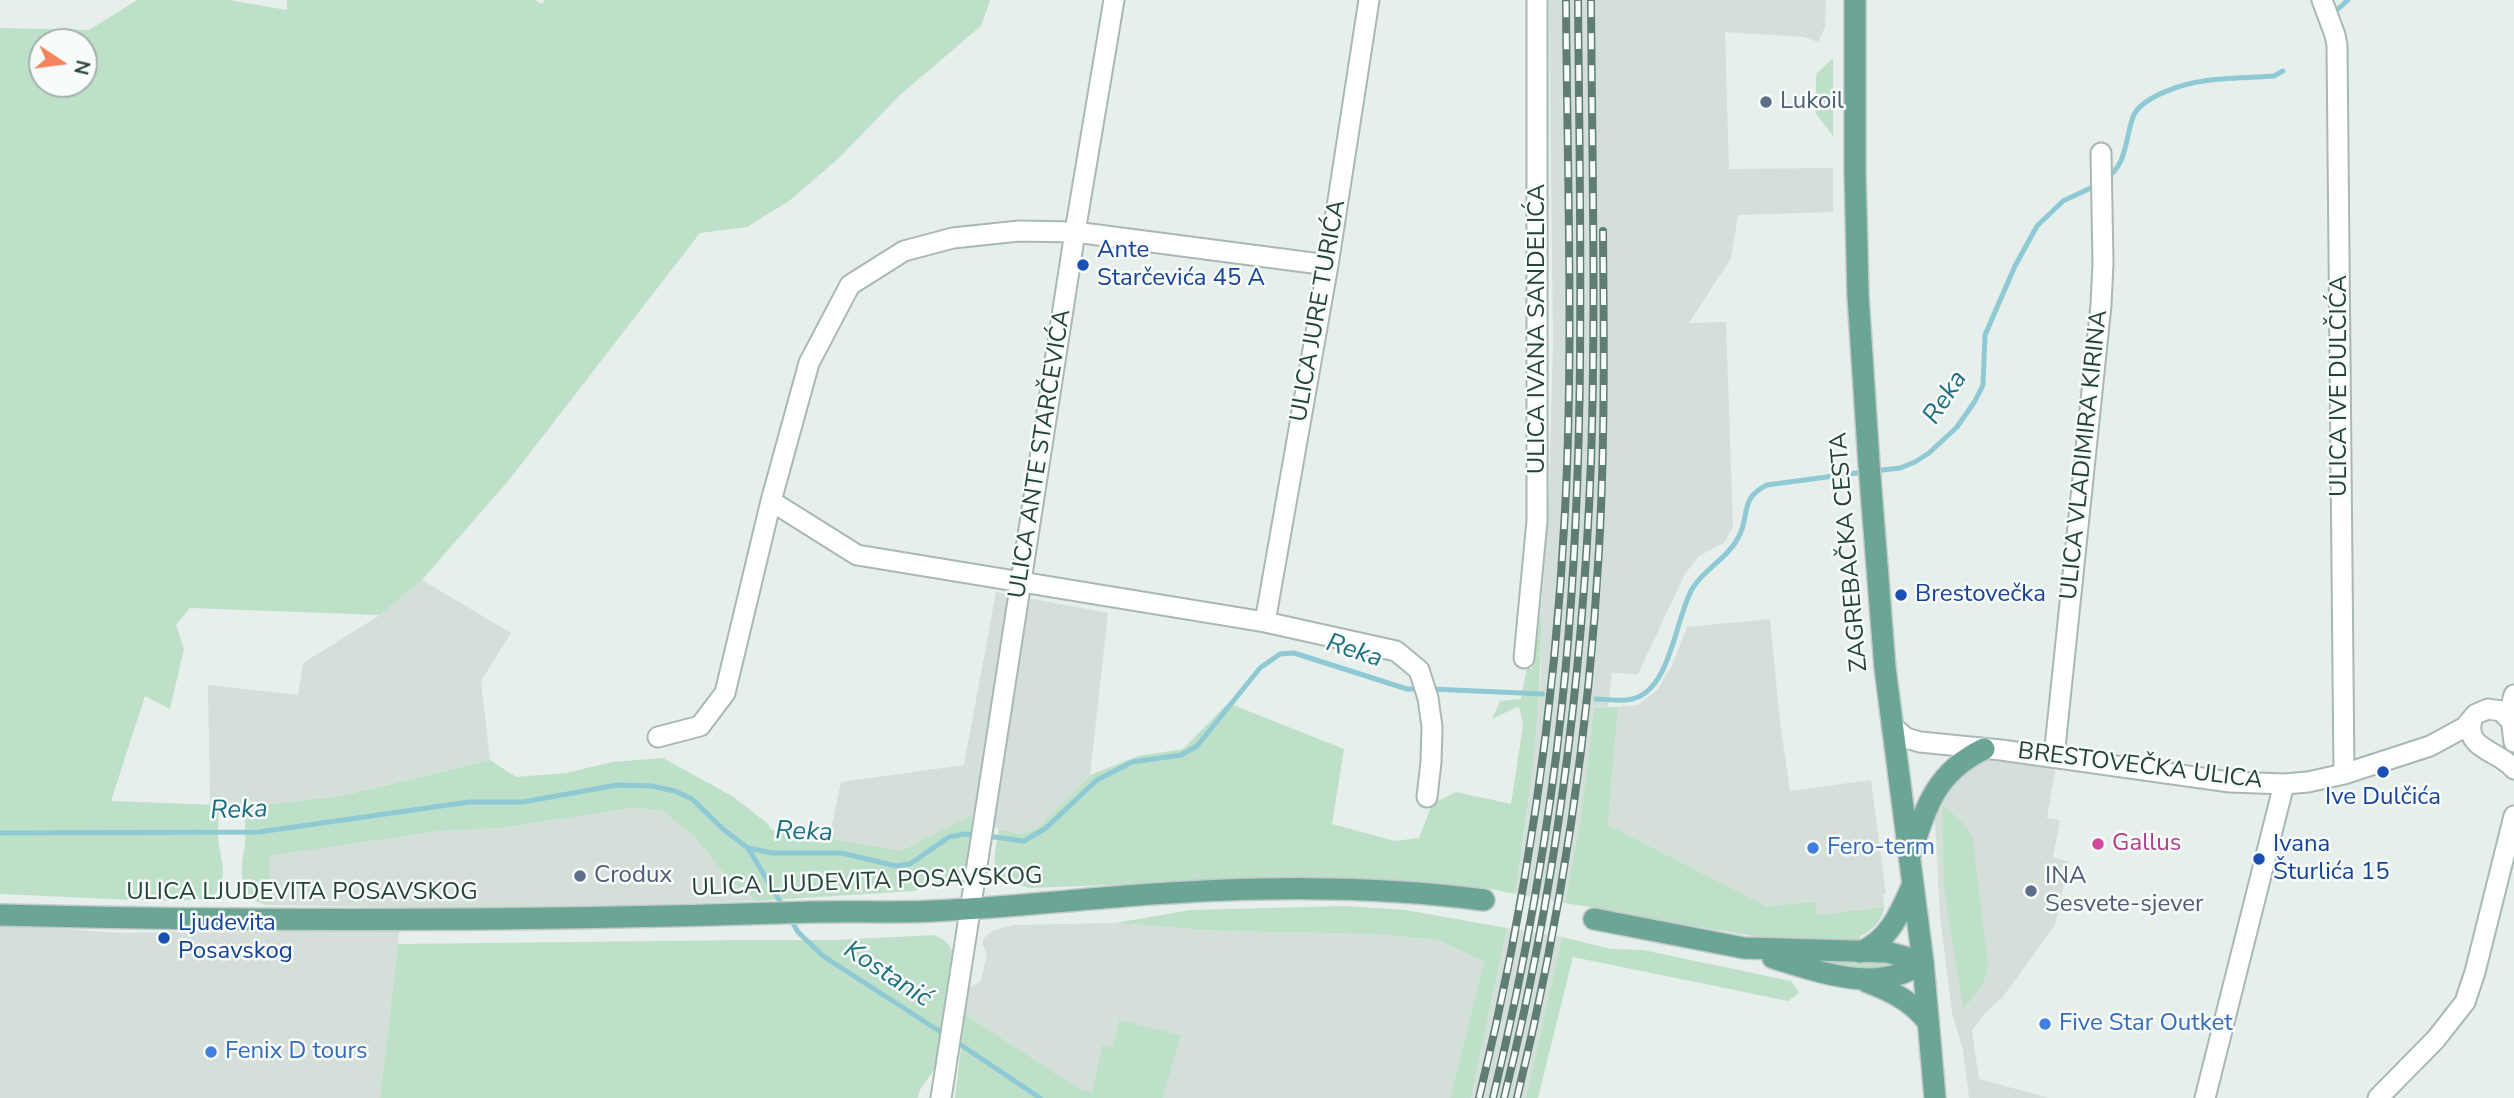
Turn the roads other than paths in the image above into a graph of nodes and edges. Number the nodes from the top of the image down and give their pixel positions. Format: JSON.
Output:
{"nodes":[{"id":1,"x":1114,"y":0,"type":"edge"},
{"id":2,"x":1369,"y":0,"type":"edge"},
{"id":3,"x":1537,"y":0,"type":"edge"},
{"id":4,"x":1854,"y":0,"type":"edge"},
{"id":5,"x":2322,"y":0,"type":"edge"},
{"id":6,"x":2101,"y":162,"type":"dead end"},
{"id":7,"x":1075,"y":232,"type":"junction"},
{"id":8,"x":1328,"y":265,"type":"junction"},
{"id":9,"x":771,"y":501,"type":"junction"},
{"id":10,"x":1021,"y":583,"type":"junction"},
{"id":11,"x":1265,"y":622,"type":"junction"},
{"id":12,"x":1524,"y":657,"type":"dead end"},
{"id":13,"x":2514,"y":681,"type":"edge"},
{"id":14,"x":2514,"y":695,"type":"edge"},
{"id":15,"x":2480,"y":714,"type":"junction"},
{"id":16,"x":1892,"y":726,"type":"junction"},
{"id":17,"x":2512,"y":732,"type":"edge"},
{"id":18,"x":658,"y":737,"type":"dead end"},
{"id":19,"x":2430,"y":746,"type":"junction"},
{"id":20,"x":2482,"y":747,"type":"junction"},
{"id":21,"x":1984,"y":748,"type":"junction"},
{"id":22,"x":2054,"y":757,"type":"junction"},
{"id":23,"x":2514,"y":769,"type":"edge"},
{"id":24,"x":2344,"y":774,"type":"junction"},
{"id":25,"x":2284,"y":784,"type":"junction"},
{"id":26,"x":1427,"y":797,"type":"dead end"},
{"id":27,"x":2514,"y":816,"type":"edge"},
{"id":28,"x":1910,"y":856,"type":"junction"},
{"id":29,"x":1913,"y":882,"type":"junction"},
{"id":30,"x":1484,"y":900,"type":"dead end"},
{"id":31,"x":971,"y":908,"type":"junction"},
{"id":32,"x":0,"y":915,"type":"edge"},
{"id":33,"x":1594,"y":919,"type":"dead end"},
{"id":34,"x":1744,"y":948,"type":"junction"},
{"id":35,"x":1860,"y":952,"type":"junction"},
{"id":36,"x":1923,"y":962,"type":"junction"},
{"id":37,"x":1860,"y":979,"type":"junction"},
{"id":38,"x":1928,"y":1022,"type":"junction"},
{"id":39,"x":941,"y":1098,"type":"edge"},
{"id":40,"x":1935,"y":1098,"type":"edge"},
{"id":41,"x":2205,"y":1098,"type":"edge"},
{"id":42,"x":2378,"y":1098,"type":"edge"}],
"edges":[{"from":1,"to":7,"type":"street","name":"ULICA ANTE STARČEVIĆA"},
{"from":2,"to":8,"type":"street","name":"ULICA JURE TURIĆA"},
{"from":3,"to":12,"type":"street","name":"ULICA IVANA SANDELIĆA"},
{"from":4,"to":16,"type":"main road","name":"ZAGREBAČKA CESTA"},
{"from":5,"to":24,"type":"street","name":"ULICA IVE DULČIĆA"},
{"from":6,"to":22,"type":"street","name":"ULICA VLADIMIRA KIRINA"},
{"from":7,"to":8,"type":"street"},
{"from":7,"to":9,"type":"street"},
{"from":7,"to":10,"type":"street","name":"ULICA ANTE STARČEVIĆA"},
{"from":8,"to":11,"type":"street","name":"ULICA JURE TURIĆA"},
{"from":9,"to":10,"type":"street"},
{"from":9,"to":18,"type":"street"},
{"from":10,"to":11,"type":"street"},
{"from":10,"to":31,"type":"street","name":"ULICA ANTE STARČEVIĆA"},
{"from":11,"to":26,"type":"street"},
{"from":13,"to":15,"type":"street","name":"BRESTOVEČKA ULICA"},
{"from":14,"to":17,"type":"street"},
{"from":15,"to":17,"type":"street"},
{"from":15,"to":19,"type":"street","name":"BRESTOVEČKA ULICA"},
{"from":15,"to":20,"type":"street"},
{"from":16,"to":21,"type":"street","name":"BRESTOVEČKA ULICA"},
{"from":16,"to":28,"type":"main road","name":"ZAGREBAČKA CESTA"},
{"from":17,"to":20,"type":"street"},
{"from":19,"to":20,"type":"street","name":"BRESTOVEČKA ULICA"},
{"from":19,"to":24,"type":"street","name":"BRESTOVEČKA ULICA"},
{"from":20,"to":23,"type":"street"},
{"from":21,"to":22,"type":"street","name":"BRESTOVEČKA ULICA"},
{"from":21,"to":28,"type":"main road"},
{"from":22,"to":25,"type":"street","name":"BRESTOVEČKA ULICA"},
{"from":24,"to":25,"type":"street","name":"BRESTOVEČKA ULICA"},
{"from":25,"to":41,"type":"street"},
{"from":27,"to":42,"type":"street"},
{"from":28,"to":29,"type":"main road","name":"ZAGREBAČKA CESTA"},
{"from":29,"to":35,"type":"main road"},
{"from":29,"to":36,"type":"main road","name":"ZAGREBAČKA CESTA"},
{"from":30,"to":31,"type":"main road","name":"ULICA LJUDEVITA POSAVSKOG"},
{"from":31,"to":32,"type":"main road","name":"ULICA LJUDEVITA POSAVSKOG"},
{"from":31,"to":39,"type":"street","name":"ULICA ANTE STARČEVIĆA"},
{"from":33,"to":34,"type":"main road"},
{"from":34,"to":35,"type":"main road"},
{"from":34,"to":37,"type":"main road"},
{"from":35,"to":36,"type":"main road"},
{"from":36,"to":37,"type":"main road"},
{"from":36,"to":38,"type":"main road","name":"ZAGREBAČKA CESTA"},
{"from":37,"to":38,"type":"main road"},
{"from":38,"to":40,"type":"main road","name":"ZAGREBAČKA CESTA"}]}
